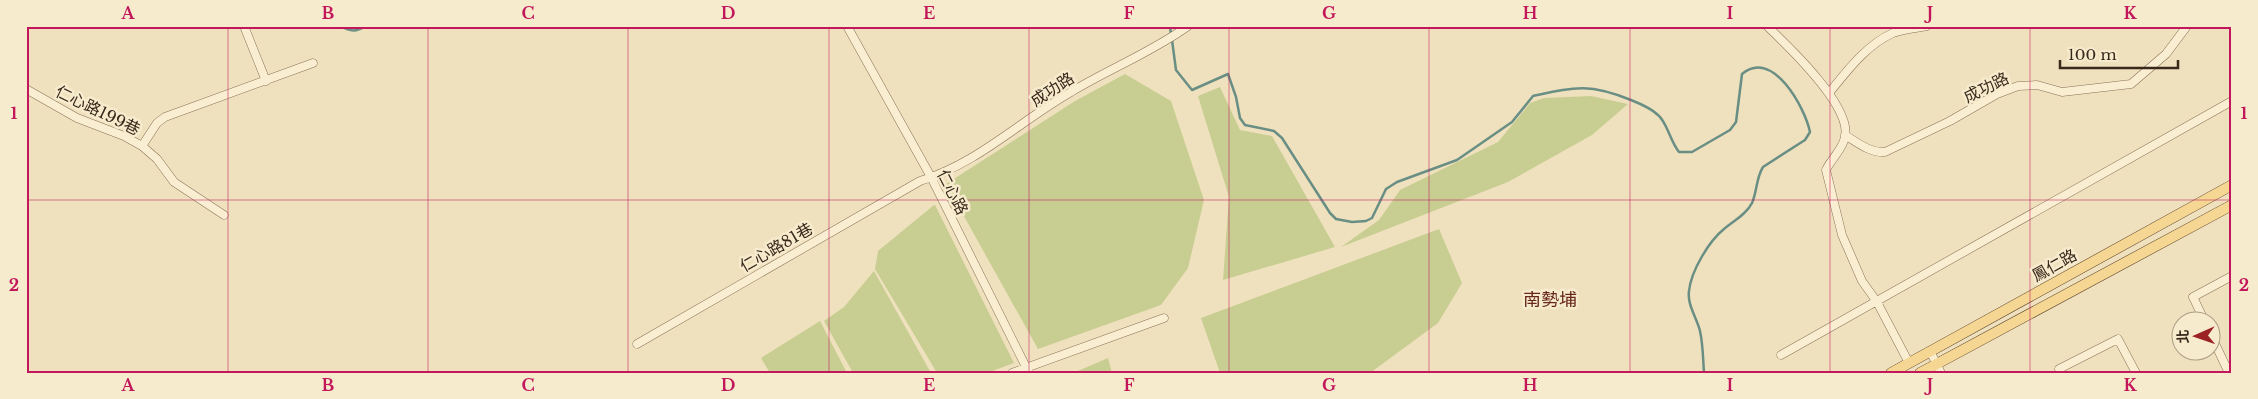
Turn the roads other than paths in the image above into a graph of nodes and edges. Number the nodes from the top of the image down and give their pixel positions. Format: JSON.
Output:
{"nodes":[{"id":1,"x":244,"y":26,"type":"edge"},
{"id":2,"x":847,"y":26,"type":"edge"},
{"id":3,"x":1188,"y":26,"type":"edge"},
{"id":4,"x":1767,"y":26,"type":"edge"},
{"id":5,"x":1928,"y":26,"type":"edge"},
{"id":6,"x":2187,"y":26,"type":"edge"},
{"id":7,"x":313,"y":63,"type":"dead end"},
{"id":8,"x":266,"y":81,"type":"junction"},
{"id":9,"x":26,"y":89,"type":"edge"},
{"id":10,"x":1829,"y":93,"type":"junction"},
{"id":11,"x":2232,"y":101,"type":"edge"},
{"id":12,"x":1846,"y":135,"type":"junction"},
{"id":13,"x":142,"y":146,"type":"junction"},
{"id":14,"x":931,"y":177,"type":"junction"},
{"id":15,"x":2232,"y":184,"type":"edge"},
{"id":16,"x":2232,"y":205,"type":"edge"},
{"id":17,"x":224,"y":215,"type":"dead end"},
{"id":18,"x":2232,"y":276,"type":"edge"},
{"id":19,"x":1877,"y":302,"type":"junction"},
{"id":20,"x":2200,"y":312,"type":"edge"},
{"id":21,"x":1164,"y":318,"type":"dead end"},
{"id":22,"x":637,"y":344,"type":"dead end"},
{"id":23,"x":1930,"y":351,"type":"junction"},
{"id":24,"x":2220,"y":353,"type":"edge"},
{"id":25,"x":1781,"y":355,"type":"dead end"},
{"id":26,"x":1909,"y":363,"type":"junction"},
{"id":27,"x":1939,"y":368,"type":"edge"},
{"id":28,"x":1028,"y":370,"type":"edge"},
{"id":29,"x":1012,"y":373,"type":"edge"},
{"id":30,"x":1891,"y":373,"type":"edge"},
{"id":31,"x":1920,"y":373,"type":"edge"},
{"id":32,"x":2061,"y":373,"type":"edge"},
{"id":33,"x":2136,"y":373,"type":"edge"},
{"id":34,"x":2230,"y":373,"type":"edge"}],
"edges":[{"from":1,"to":8,"type":"street"},
{"from":2,"to":14,"type":"street","name":"仁心路"},
{"from":3,"to":14,"type":"street","name":"成功路"},
{"from":4,"to":10,"type":"street"},
{"from":5,"to":10,"type":"street"},
{"from":6,"to":12,"type":"street","name":"成功路"},
{"from":7,"to":8,"type":"street"},
{"from":8,"to":13,"type":"street"},
{"from":9,"to":13,"type":"street","name":"仁心路199巷"},
{"from":10,"to":12,"type":"street"},
{"from":11,"to":19,"type":"street"},
{"from":12,"to":19,"type":"street"},
{"from":13,"to":17,"type":"street","name":"仁心路199巷"},
{"from":14,"to":22,"type":"street","name":"仁心路81巷"},
{"from":14,"to":28,"type":"street","name":"仁心路"},
{"from":15,"to":23,"type":"main road","name":"鳳仁路"},
{"from":16,"to":27,"type":"main road","name":"鳳仁路"},
{"from":18,"to":20,"type":"street"},
{"from":19,"to":25,"type":"street"},
{"from":19,"to":26,"type":"street"},
{"from":21,"to":28,"type":"street"},
{"from":23,"to":26,"type":"main road","name":"鳳仁路"},
{"from":23,"to":27,"type":"street"},
{"from":24,"to":34,"type":"street"},
{"from":26,"to":30,"type":"main road","name":"鳳仁路"},
{"from":27,"to":31,"type":"main road","name":"鳳仁路"},
{"from":28,"to":29,"type":"street"},
{"from":32,"to":33,"type":"street"}]}
